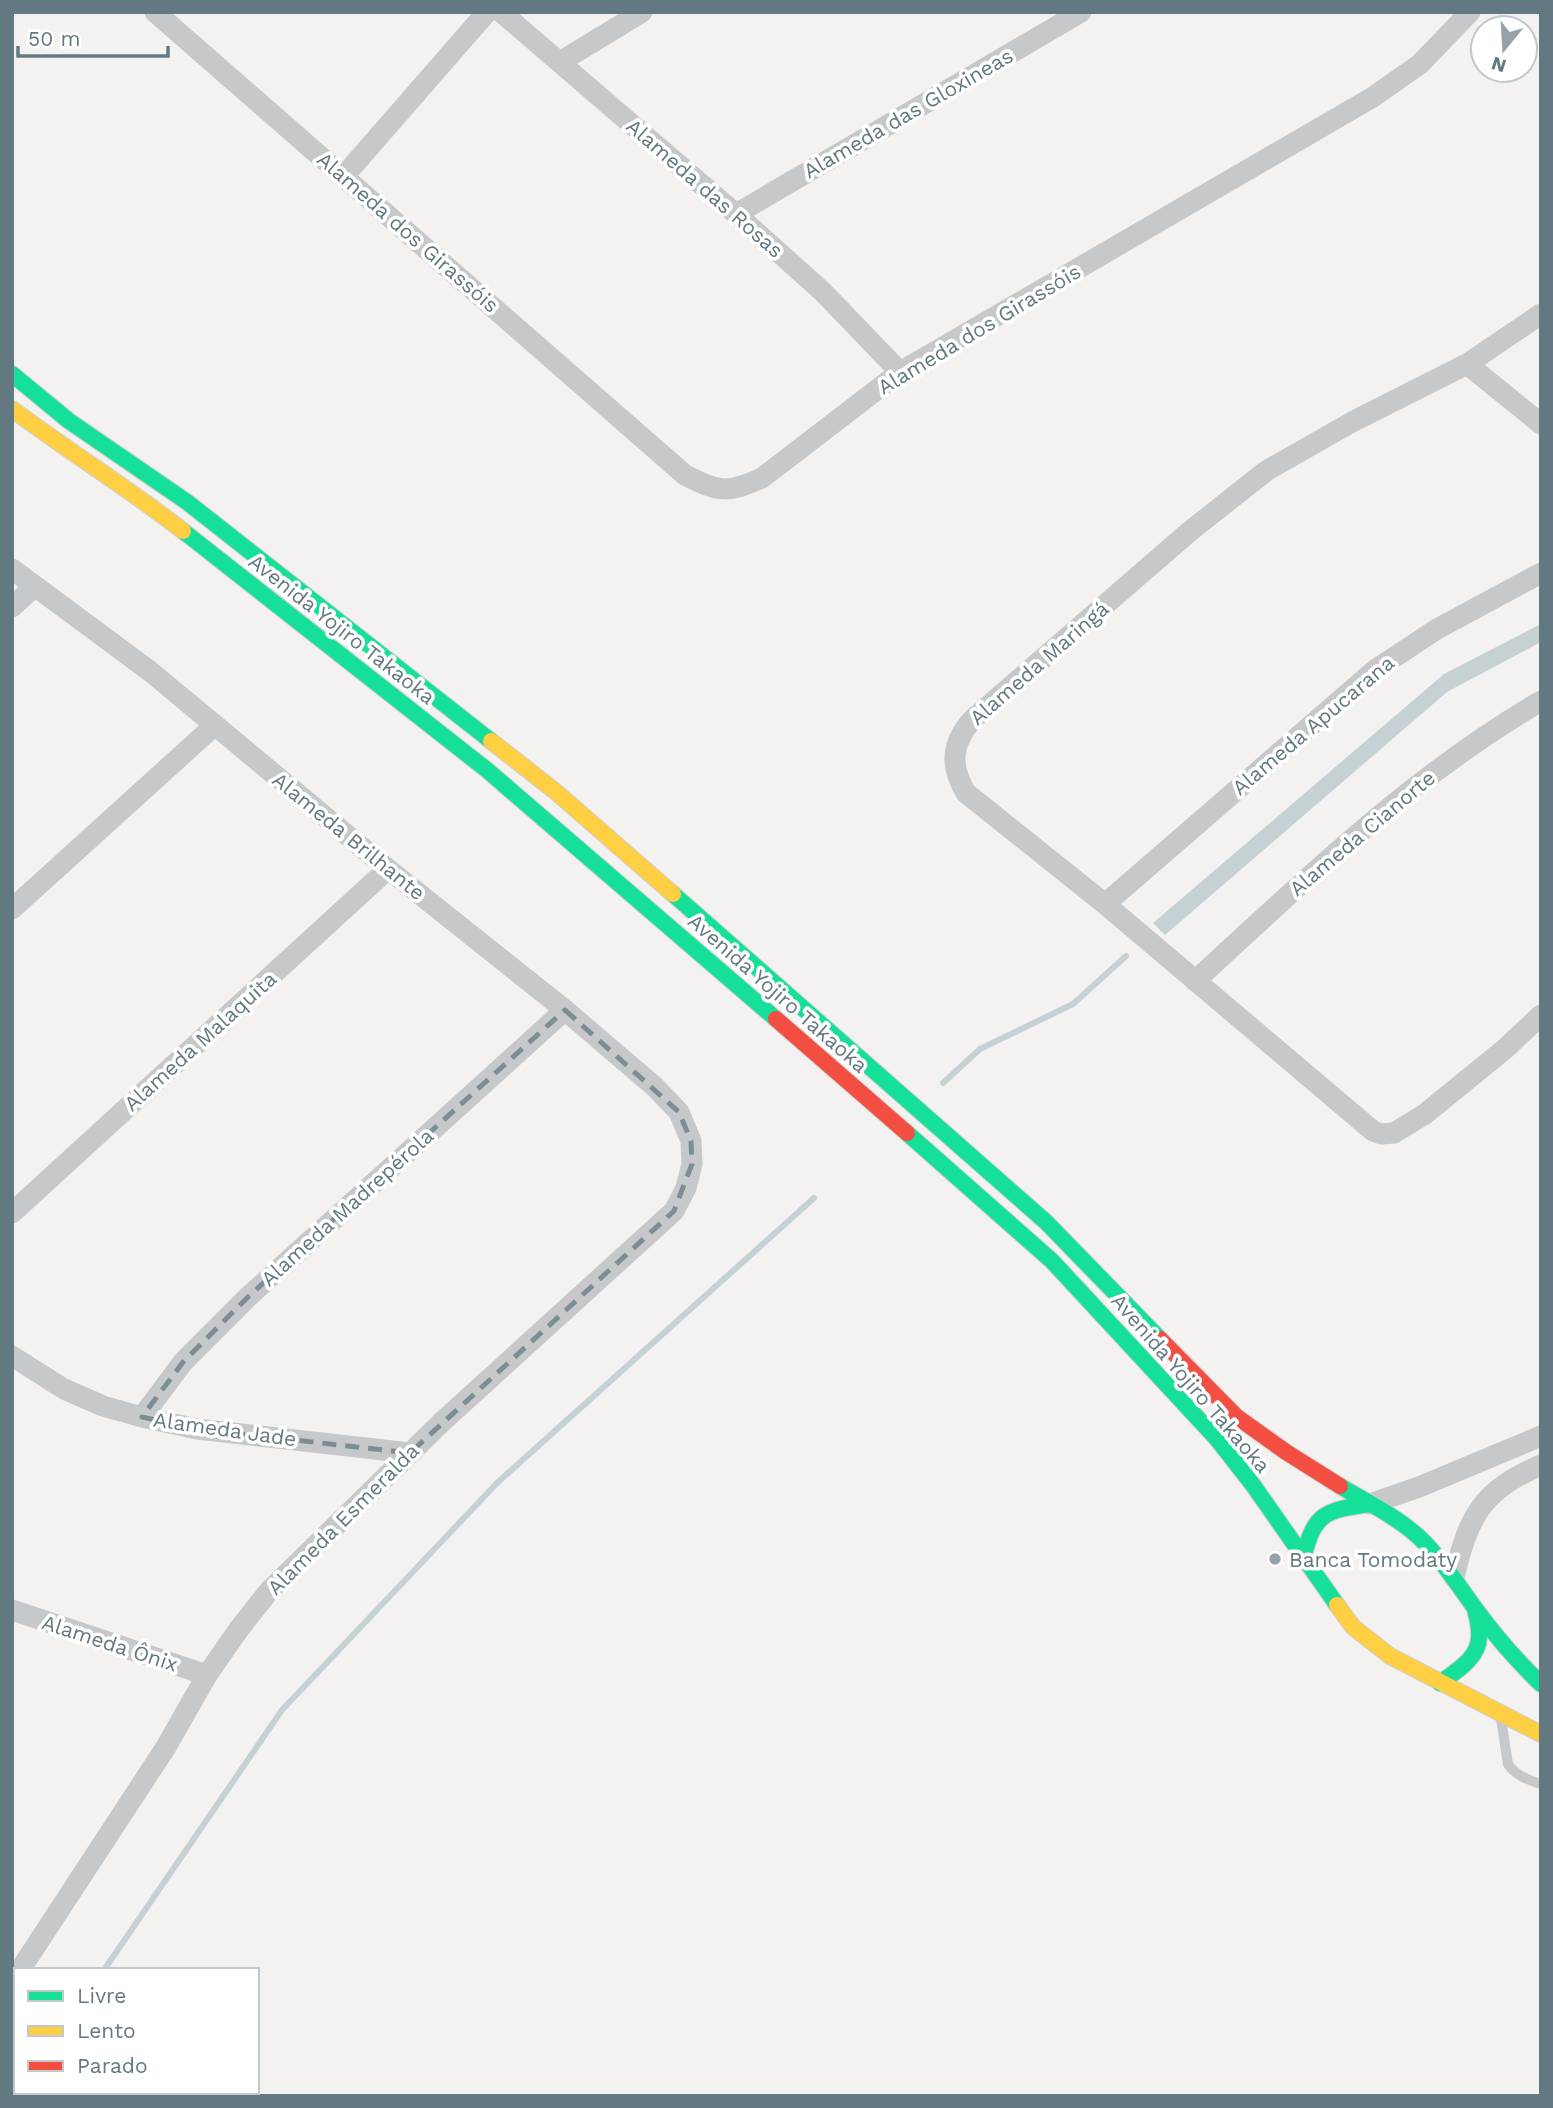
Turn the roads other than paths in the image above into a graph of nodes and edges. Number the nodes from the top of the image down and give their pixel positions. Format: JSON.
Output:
{"nodes":[{"id":1,"x":155,"y":12,"type":"edge"},
{"id":2,"x":487,"y":12,"type":"edge"},
{"id":3,"x":501,"y":12,"type":"edge"},
{"id":4,"x":642,"y":12,"type":"edge"},
{"id":5,"x":1081,"y":12,"type":"edge"},
{"id":6,"x":1470,"y":12,"type":"edge"},
{"id":7,"x":560,"y":62,"type":"junction"},
{"id":8,"x":344,"y":176,"type":"junction"},
{"id":9,"x":736,"y":214,"type":"junction"},
{"id":10,"x":1541,"y":314,"type":"edge"},
{"id":11,"x":1467,"y":364,"type":"junction"},
{"id":12,"x":900,"y":372,"type":"junction"},
{"id":13,"x":12,"y":374,"type":"edge"},
{"id":14,"x":12,"y":409,"type":"edge"},
{"id":15,"x":1541,"y":424,"type":"edge"},
{"id":16,"x":12,"y":569,"type":"edge"},
{"id":17,"x":1541,"y":573,"type":"edge"},
{"id":18,"x":35,"y":586,"type":"junction"},
{"id":19,"x":12,"y":607,"type":"edge"},
{"id":20,"x":1541,"y":701,"type":"edge"},
{"id":21,"x":215,"y":725,"type":"junction"},
{"id":22,"x":388,"y":869,"type":"junction"},
{"id":23,"x":1105,"y":904,"type":"junction"},
{"id":24,"x":12,"y":909,"type":"edge"},
{"id":25,"x":1195,"y":981,"type":"junction"},
{"id":26,"x":565,"y":1010,"type":"junction"},
{"id":27,"x":1541,"y":1015,"type":"edge"},
{"id":28,"x":679,"y":1112,"type":"joint"},
{"id":29,"x":12,"y":1213,"type":"edge"},
{"id":30,"x":12,"y":1356,"type":"edge"},
{"id":31,"x":142,"y":1417,"type":"junction"},
{"id":32,"x":1541,"y":1436,"type":"edge"},
{"id":33,"x":410,"y":1453,"type":"junction"},
{"id":34,"x":1541,"y":1465,"type":"edge"},
{"id":35,"x":1370,"y":1504,"type":"junction"},
{"id":36,"x":1303,"y":1559,"type":"junction"},
{"id":37,"x":1454,"y":1577,"type":"junction"},
{"id":38,"x":1475,"y":1609,"type":"junction"},
{"id":39,"x":12,"y":1610,"type":"edge"},
{"id":40,"x":208,"y":1675,"type":"junction"},
{"id":41,"x":1440,"y":1683,"type":"junction"},
{"id":42,"x":1541,"y":1684,"type":"edge"},
{"id":43,"x":1500,"y":1713,"type":"junction"},
{"id":44,"x":1541,"y":1734,"type":"edge"},
{"id":45,"x":1541,"y":1784,"type":"edge"},
{"id":46,"x":21,"y":1968,"type":"edge"}],
"edges":[{"from":1,"to":8,"type":"street","name":"Alameda dos Girassóis"},
{"from":2,"to":8,"type":"street"},
{"from":3,"to":7,"type":"street","name":"Alameda das Rosas"},
{"from":4,"to":7,"type":"street"},
{"from":5,"to":9,"type":"street","name":"Alameda das Gloxineas"},
{"from":6,"to":12,"type":"street","name":"Alameda dos Girassóis"},
{"from":7,"to":9,"type":"street","name":"Alameda das Rosas"},
{"from":8,"to":12,"type":"street","name":"Alameda dos Girassóis"},
{"from":9,"to":12,"type":"street","name":"Alameda das Rosas"},
{"from":10,"to":11,"type":"street","name":"Alameda Maringá"},
{"from":11,"to":15,"type":"street"},
{"from":11,"to":23,"type":"street","name":"Alameda Maringá"},
{"from":13,"to":35,"type":"main road","name":"Avenida Yojiro Takaoka"},
{"from":14,"to":36,"type":"main road","name":"Avenida Yojiro Takaoka"},
{"from":16,"to":18,"type":"street","name":"Alameda Brilhante"},
{"from":17,"to":23,"type":"street","name":"Alameda Apucarana"},
{"from":18,"to":19,"type":"street"},
{"from":18,"to":21,"type":"street","name":"Alameda Brilhante"},
{"from":20,"to":25,"type":"street","name":"Alameda Cianorte"},
{"from":21,"to":22,"type":"street","name":"Alameda Brilhante"},
{"from":21,"to":24,"type":"street"},
{"from":22,"to":26,"type":"street","name":"Alameda Brilhante"},
{"from":22,"to":29,"type":"street","name":"Alameda Malaquita"},
{"from":23,"to":25,"type":"street","name":"Alameda Maringá"},
{"from":25,"to":27,"type":"street","name":"Alameda Maringá"},
{"from":26,"to":28,"type":"street","name":"Alameda Brilhante"},
{"from":26,"to":31,"type":"street","name":"Alameda Madrepérola"},
{"from":28,"to":33,"type":"street","name":"Alameda Esmeralda"},
{"from":30,"to":31,"type":"street","name":"Alameda Jade"},
{"from":31,"to":33,"type":"street","name":"Alameda Jade"},
{"from":32,"to":35,"type":"street"},
{"from":33,"to":40,"type":"street","name":"Alameda Esmeralda"},
{"from":34,"to":37,"type":"street"},
{"from":35,"to":36,"type":"main road"},
{"from":35,"to":37,"type":"main road","name":"Avenida Yojiro Takaoka"},
{"from":36,"to":41,"type":"main road","name":"Avenida Yojiro Takaoka"},
{"from":37,"to":38,"type":"main road","name":"Avenida Yojiro Takaoka"},
{"from":38,"to":41,"type":"main road"},
{"from":38,"to":42,"type":"main road","name":"Avenida Yojiro Takaoka"},
{"from":39,"to":40,"type":"street","name":"Alameda Ônix"},
{"from":40,"to":46,"type":"street","name":"Alameda Esmeralda"},
{"from":41,"to":43,"type":"main road","name":"Avenida Yojiro Takaoka"},
{"from":43,"to":44,"type":"main road","name":"Avenida Yojiro Takaoka"},
{"from":43,"to":45,"type":"lane"}]}
